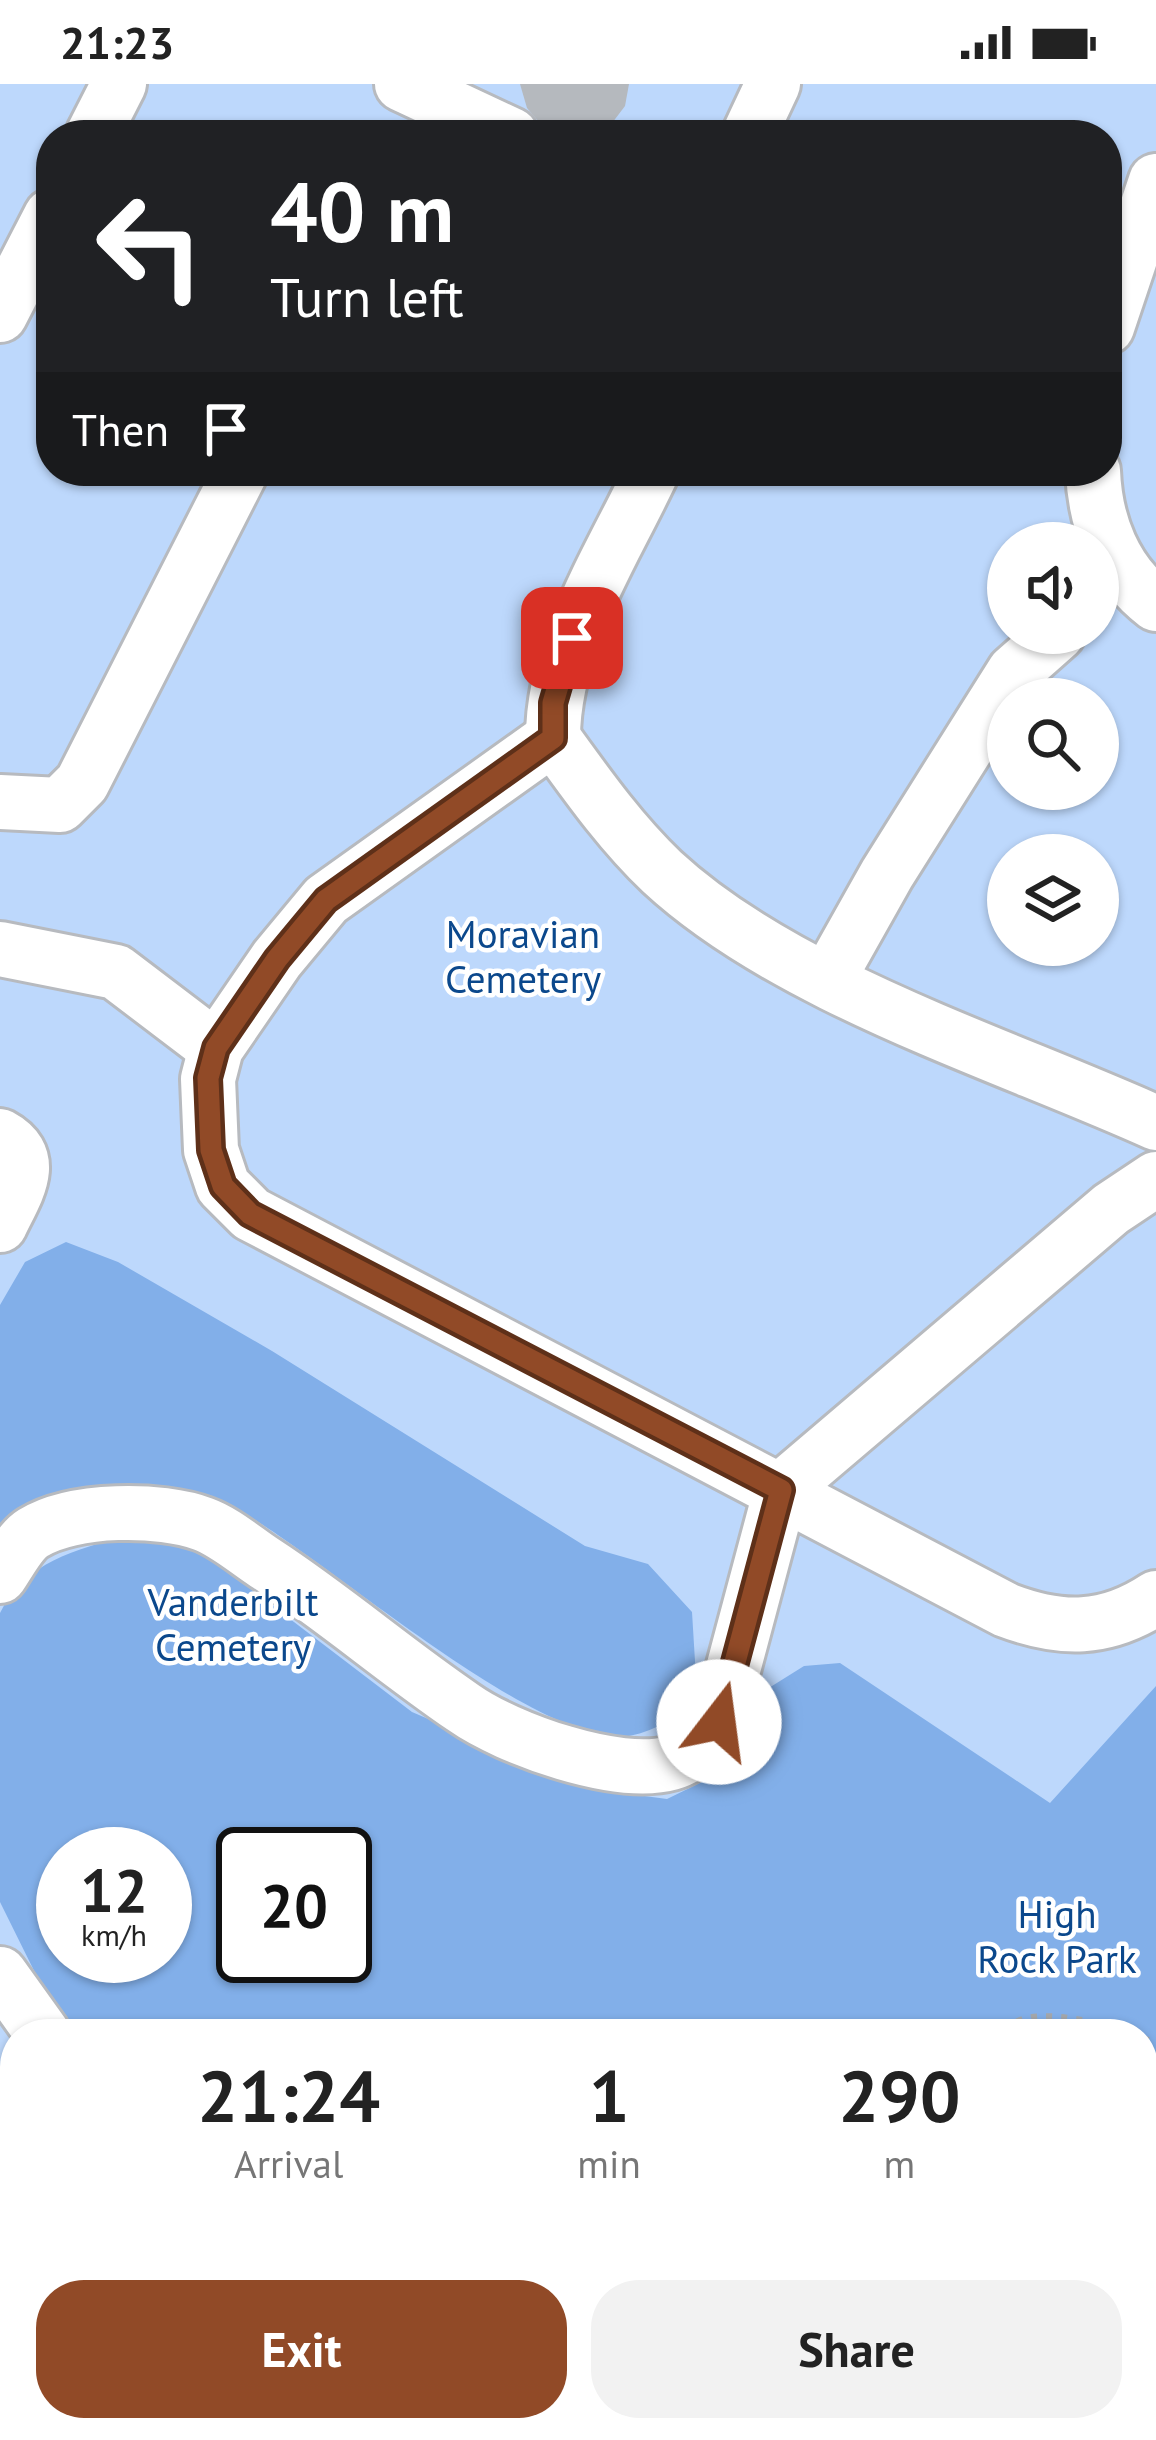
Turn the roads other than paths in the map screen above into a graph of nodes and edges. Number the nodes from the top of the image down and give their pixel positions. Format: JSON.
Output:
{"nodes":[{"id":1,"x":119,"y":84,"type":"edge"},
{"id":2,"x":772,"y":84,"type":"edge"},
{"id":3,"x":101,"y":120,"type":"edge"},
{"id":4,"x":756,"y":120,"type":"edge"},
{"id":5,"x":1156,"y":181,"type":"edge"},
{"id":6,"x":36,"y":246,"type":"edge"},
{"id":7,"x":1122,"y":300,"type":"edge"},
{"id":8,"x":0,"y":315,"type":"edge"},
{"id":9,"x":234,"y":486,"type":"edge"},
{"id":10,"x":645,"y":486,"type":"edge"},
{"id":11,"x":1095,"y":486,"type":"edge"},
{"id":12,"x":1126,"y":592,"type":"edge"},
{"id":13,"x":1034,"y":654,"type":"edge"},
{"id":14,"x":553,"y":738,"type":"junction"},
{"id":15,"x":0,"y":802,"type":"edge"},
{"id":16,"x":0,"y":949,"type":"edge"},
{"id":17,"x":828,"y":980,"type":"junction"},
{"id":18,"x":216,"y":1048,"type":"junction"},
{"id":19,"x":1156,"y":1123,"type":"edge"},
{"id":20,"x":0,"y":1136,"type":"edge"},
{"id":21,"x":1156,"y":1179,"type":"edge"},
{"id":22,"x":0,"y":1225,"type":"edge"},
{"id":23,"x":781,"y":1490,"type":"junction"},
{"id":24,"x":0,"y":1576,"type":"edge"},
{"id":25,"x":1156,"y":1598,"type":"edge"},
{"id":26,"x":0,"y":1974,"type":"edge"},
{"id":27,"x":32,"y":2019,"type":"edge"}],
"edges":[{"from":1,"to":3,"type":"lane"},
{"from":2,"to":4,"type":"lane"},
{"from":5,"to":7,"type":"lane"},
{"from":6,"to":8,"type":"lane"},
{"from":9,"to":15,"type":"lane"},
{"from":10,"to":14,"type":"lane"},
{"from":11,"to":12,"type":"lane"},
{"from":13,"to":17,"type":"lane"},
{"from":14,"to":17,"type":"lane"},
{"from":14,"to":18,"type":"lane"},
{"from":16,"to":18,"type":"lane"},
{"from":17,"to":19,"type":"lane"},
{"from":18,"to":23,"type":"lane"},
{"from":20,"to":22,"type":"lane"},
{"from":21,"to":23,"type":"lane"},
{"from":23,"to":24,"type":"lane"},
{"from":23,"to":25,"type":"lane"},
{"from":26,"to":27,"type":"lane"}]}
